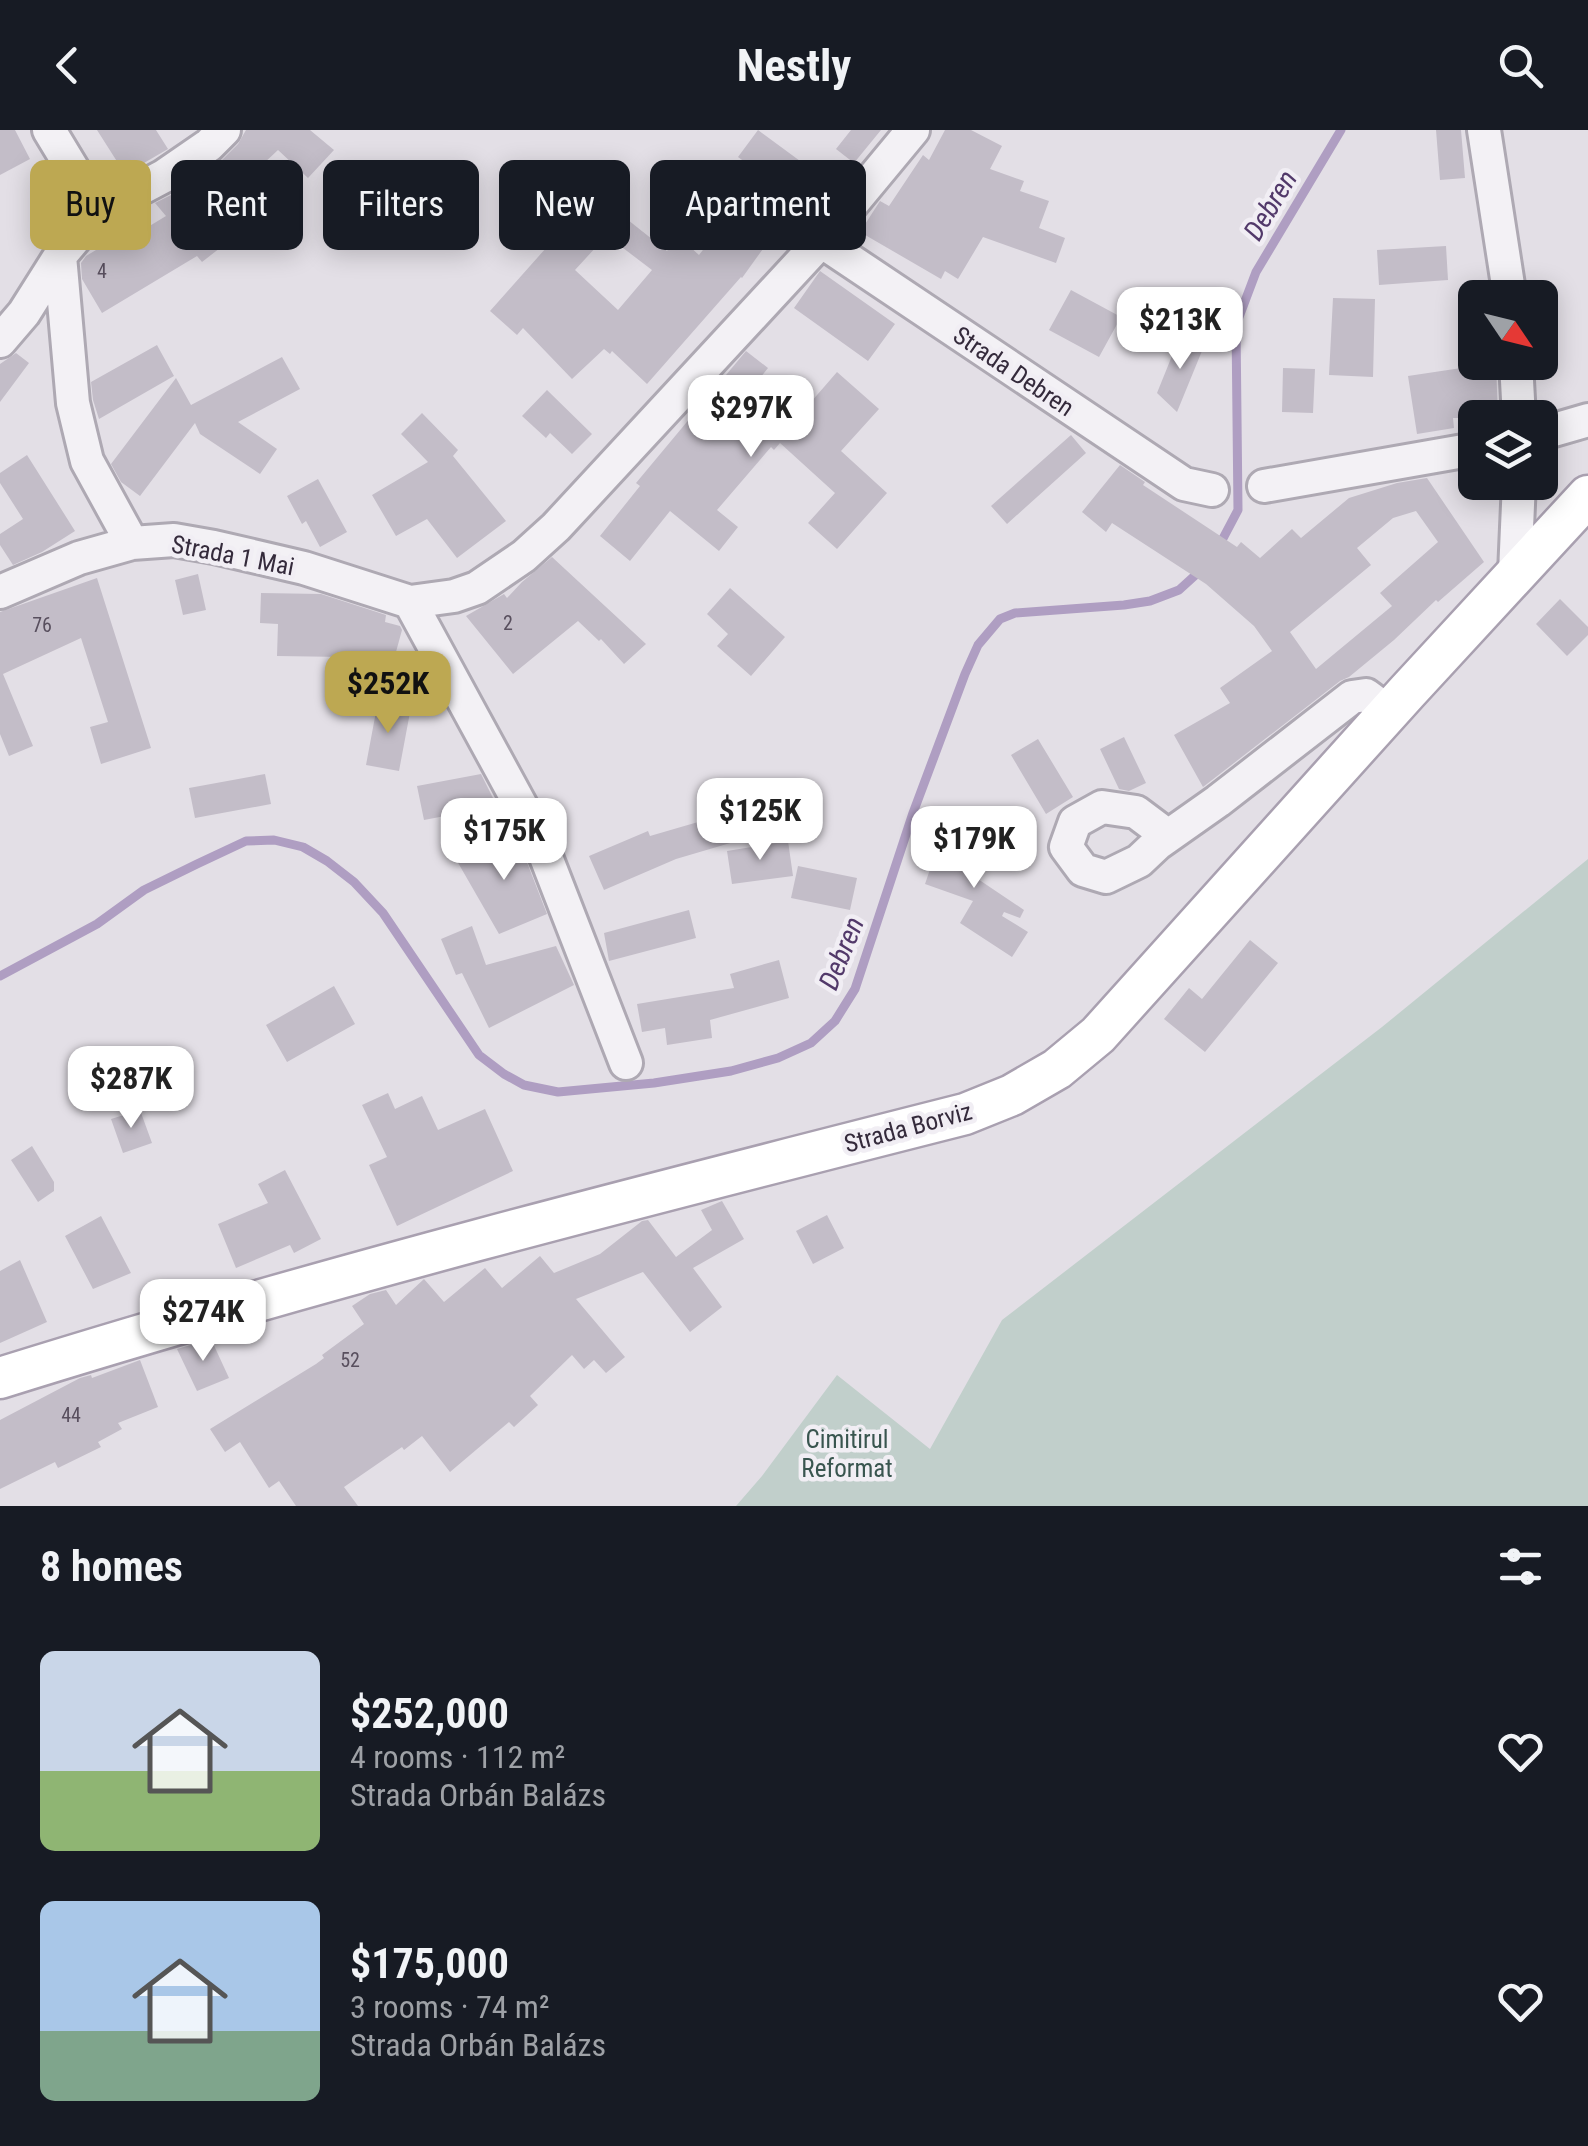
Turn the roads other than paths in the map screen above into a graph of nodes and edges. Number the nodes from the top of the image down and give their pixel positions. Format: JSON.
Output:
{"nodes":[{"id":1,"x":49,"y":130,"type":"edge"},
{"id":2,"x":224,"y":130,"type":"edge"},
{"id":3,"x":913,"y":130,"type":"edge"},
{"id":4,"x":1484,"y":130,"type":"edge"},
{"id":5,"x":67,"y":160,"type":"edge"},
{"id":6,"x":151,"y":183,"type":"edge"},
{"id":7,"x":866,"y":186,"type":"edge"},
{"id":8,"x":65,"y":250,"type":"edge"},
{"id":9,"x":812,"y":250,"type":"edge"},
{"id":10,"x":833,"y":250,"type":"edge"},
{"id":11,"x":60,"y":256,"type":"junction"},
{"id":12,"x":1507,"y":280,"type":"edge"},
{"id":13,"x":0,"y":341,"type":"edge"},
{"id":14,"x":1588,"y":420,"type":"edge"},
{"id":15,"x":1558,"y":429,"type":"edge"},
{"id":16,"x":1458,"y":452,"type":"edge"},
{"id":17,"x":1264,"y":486,"type":"dead end"},
{"id":18,"x":1212,"y":490,"type":"dead end"},
{"id":19,"x":1588,"y":496,"type":"edge"},
{"id":20,"x":1518,"y":500,"type":"edge"},
{"id":21,"x":132,"y":543,"type":"junction"},
{"id":22,"x":1516,"y":573,"type":"junction"},
{"id":23,"x":0,"y":592,"type":"edge"},
{"id":24,"x":410,"y":602,"type":"junction"},
{"id":25,"x":1388,"y":712,"type":"junction"},
{"id":26,"x":1168,"y":836,"type":"dead end"},
{"id":27,"x":626,"y":1062,"type":"dead end"},
{"id":28,"x":0,"y":1378,"type":"edge"}],
"edges":[{"from":1,"to":5,"type":"street"},
{"from":2,"to":6,"type":"street"},
{"from":3,"to":7,"type":"street"},
{"from":4,"to":12,"type":"street"},
{"from":8,"to":11,"type":"street"},
{"from":9,"to":24,"type":"street"},
{"from":10,"to":18,"type":"street","name":"Strada Debren"},
{"from":11,"to":13,"type":"street"},
{"from":11,"to":21,"type":"street"},
{"from":14,"to":15,"type":"street"},
{"from":16,"to":17,"type":"street"},
{"from":19,"to":22,"type":"main road","name":"Strada Borviz"},
{"from":20,"to":22,"type":"street"},
{"from":21,"to":23,"type":"street","name":"Strada 1 Mai"},
{"from":21,"to":24,"type":"street","name":"Strada 1 Mai"},
{"from":22,"to":25,"type":"main road","name":"Strada Borviz"},
{"from":24,"to":27,"type":"street"},
{"from":25,"to":26,"type":"street"},
{"from":25,"to":28,"type":"main road","name":"Strada Borviz"}]}
